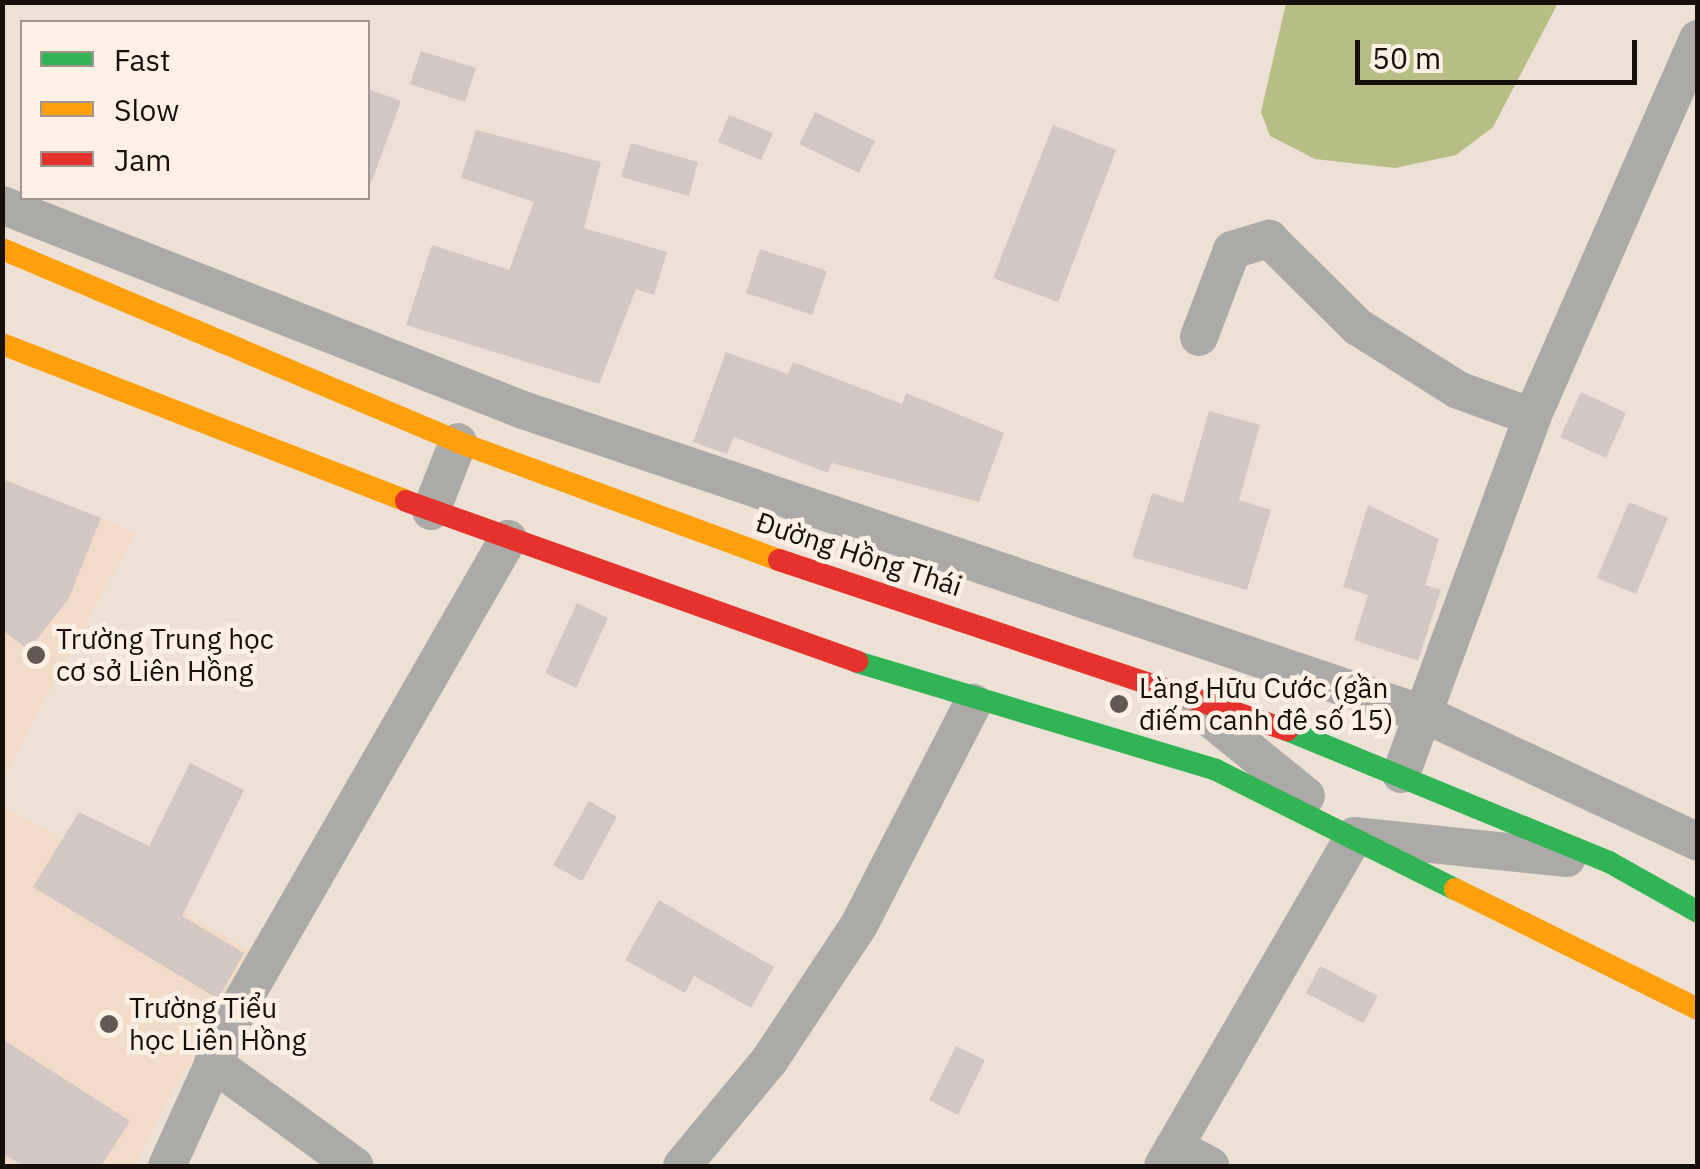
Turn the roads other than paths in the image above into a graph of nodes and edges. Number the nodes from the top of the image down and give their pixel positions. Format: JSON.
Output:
{"nodes":[{"id":1,"x":1698,"y":38,"type":"edge"},
{"id":2,"x":2,"y":205,"type":"edge"},
{"id":3,"x":2,"y":248,"type":"edge"},
{"id":4,"x":1199,"y":336,"type":"dead end"},
{"id":5,"x":2,"y":344,"type":"edge"},
{"id":6,"x":1532,"y":417,"type":"junction"},
{"id":7,"x":458,"y":442,"type":"junction"},
{"id":8,"x":431,"y":511,"type":"junction"},
{"id":9,"x":508,"y":539,"type":"junction"},
{"id":10,"x":1171,"y":687,"type":"junction"},
{"id":11,"x":972,"y":704,"type":"junction"},
{"id":12,"x":1426,"y":715,"type":"junction"},
{"id":13,"x":1401,"y":774,"type":"junction"},
{"id":14,"x":1354,"y":836,"type":"junction"},
{"id":15,"x":1698,"y":842,"type":"edge"},
{"id":16,"x":1609,"y":862,"type":"junction"},
{"id":17,"x":1698,"y":912,"type":"edge"},
{"id":18,"x":1698,"y":1009,"type":"edge"},
{"id":19,"x":213,"y":1064,"type":"junction"},
{"id":20,"x":1169,"y":1156,"type":"edge"},
{"id":21,"x":166,"y":1166,"type":"edge"},
{"id":22,"x":354,"y":1166,"type":"edge"},
{"id":23,"x":682,"y":1166,"type":"edge"},
{"id":24,"x":1210,"y":1166,"type":"edge"}],
"edges":[{"from":1,"to":6,"type":"street"},
{"from":2,"to":12,"type":"street"},
{"from":3,"to":7,"type":"main road","name":"Đường Hồng Thái"},
{"from":4,"to":6,"type":"street"},
{"from":5,"to":8,"type":"main road"},
{"from":6,"to":12,"type":"street"},
{"from":7,"to":8,"type":"street"},
{"from":7,"to":10,"type":"main road","name":"Đường Hồng Thái"},
{"from":8,"to":9,"type":"main road"},
{"from":9,"to":11,"type":"main road"},
{"from":9,"to":19,"type":"street"},
{"from":10,"to":13,"type":"main road","name":"Đường Hồng Thái"},
{"from":10,"to":14,"type":"street"},
{"from":11,"to":14,"type":"main road"},
{"from":11,"to":23,"type":"street"},
{"from":12,"to":13,"type":"street"},
{"from":12,"to":15,"type":"street"},
{"from":13,"to":16,"type":"main road","name":"Đường Hồng Thái"},
{"from":14,"to":16,"type":"street"},
{"from":14,"to":18,"type":"main road"},
{"from":14,"to":20,"type":"street"},
{"from":16,"to":17,"type":"main road","name":"Đường Hồng Thái"},
{"from":19,"to":21,"type":"street"},
{"from":19,"to":22,"type":"street"},
{"from":20,"to":24,"type":"street"}]}
